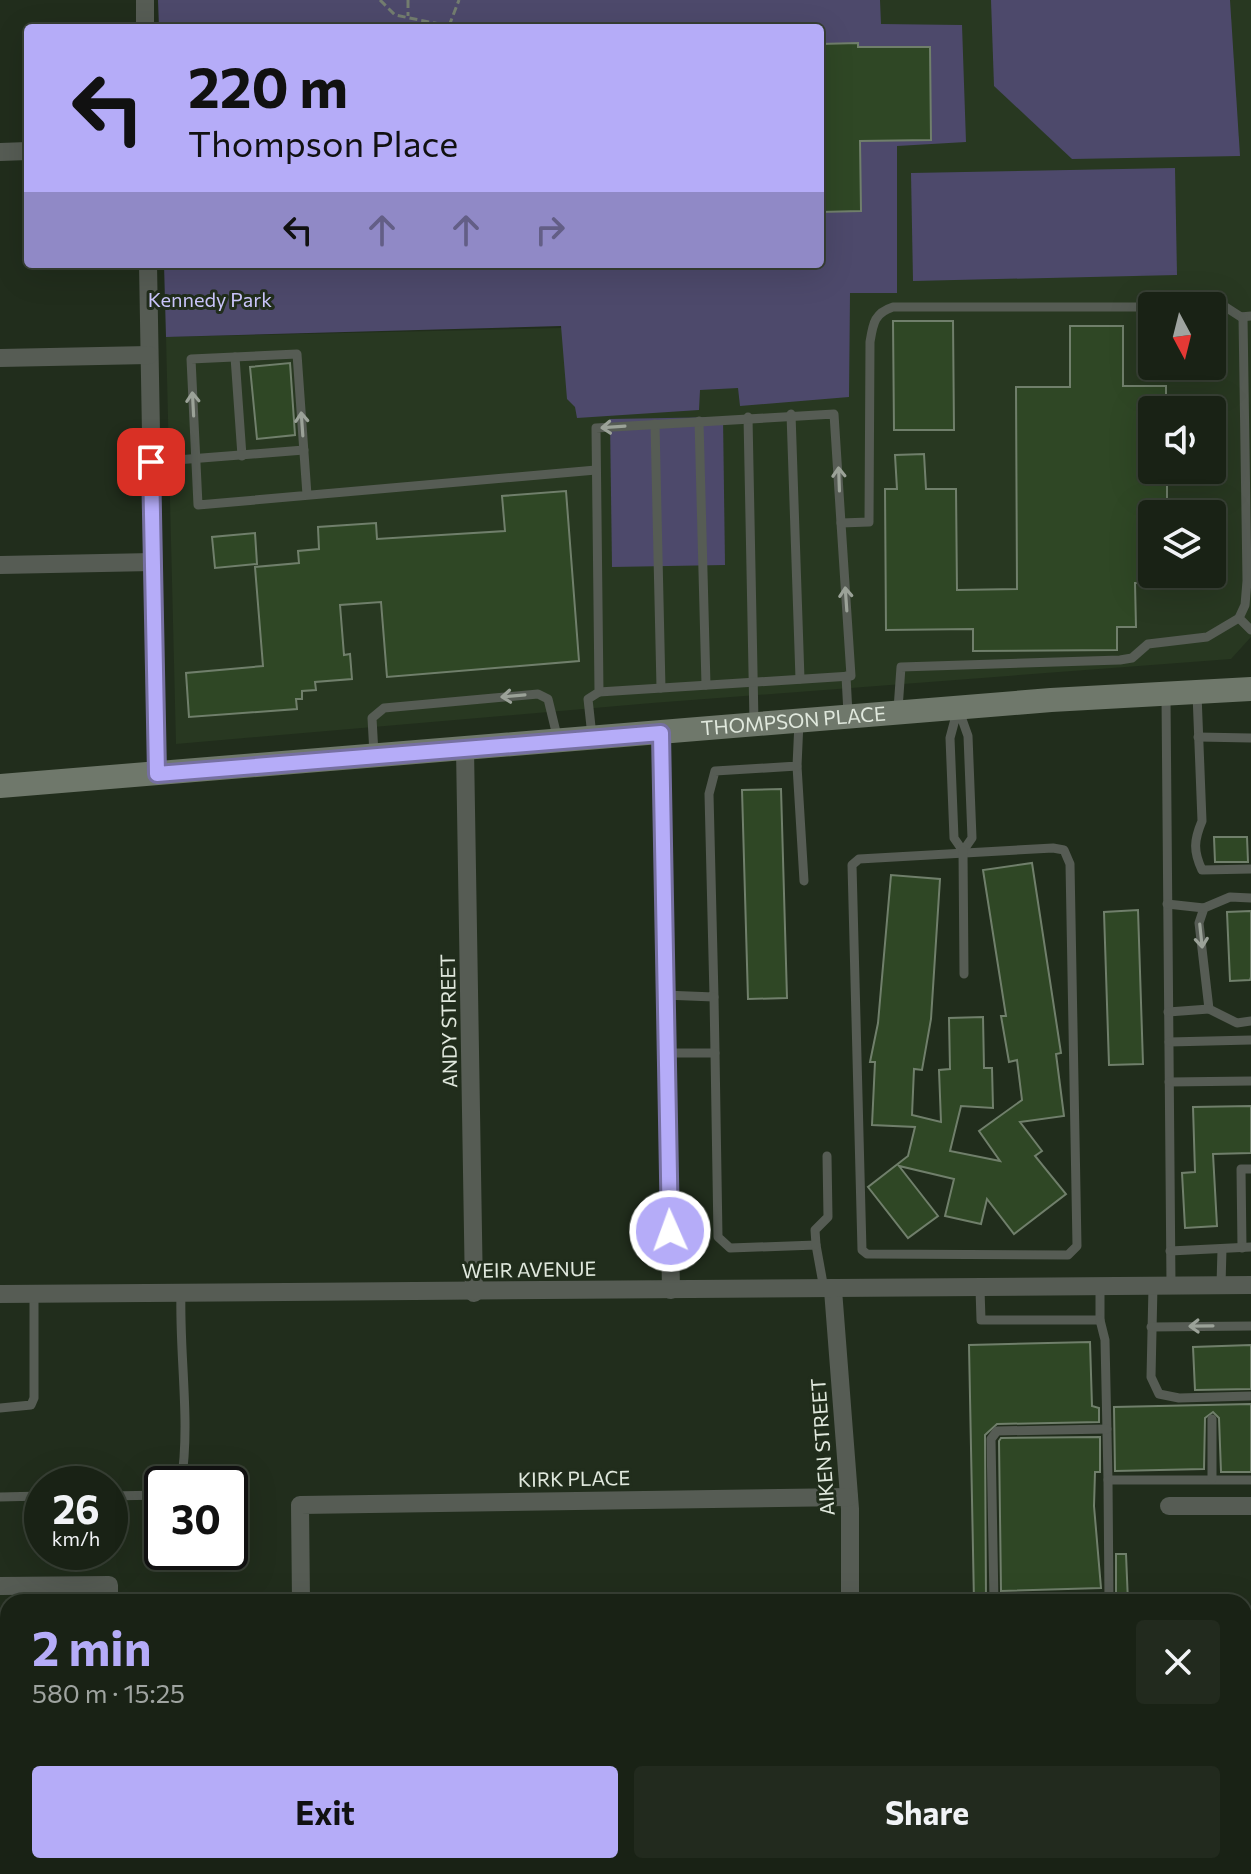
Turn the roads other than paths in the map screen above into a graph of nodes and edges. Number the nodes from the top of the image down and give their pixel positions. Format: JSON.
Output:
{"nodes":[{"id":1,"x":145,"y":0,"type":"edge"},
{"id":2,"x":145,"y":24,"type":"edge"},
{"id":3,"x":24,"y":151,"type":"edge"},
{"id":4,"x":0,"y":152,"type":"edge"},
{"id":5,"x":148,"y":268,"type":"edge"},
{"id":6,"x":1138,"y":307,"type":"edge"},
{"id":7,"x":1226,"y":307,"type":"edge"},
{"id":8,"x":1247,"y":316,"type":"edge"},
{"id":9,"x":149,"y":355,"type":"junction"},
{"id":10,"x":235,"y":357,"type":"junction"},
{"id":11,"x":0,"y":358,"type":"edge"},
{"id":12,"x":791,"y":414,"type":"junction"},
{"id":13,"x":748,"y":417,"type":"junction"},
{"id":14,"x":699,"y":421,"type":"junction"},
{"id":15,"x":655,"y":424,"type":"junction"},
{"id":16,"x":304,"y":450,"type":"junction"},
{"id":17,"x":242,"y":456,"type":"junction"},
{"id":18,"x":195,"y":461,"type":"junction"},
{"id":19,"x":151,"y":462,"type":"junction"},
{"id":20,"x":596,"y":470,"type":"junction"},
{"id":21,"x":307,"y":495,"type":"junction"},
{"id":22,"x":841,"y":523,"type":"junction"},
{"id":23,"x":153,"y":562,"type":"junction"},
{"id":24,"x":0,"y":565,"type":"edge"},
{"id":25,"x":1239,"y":618,"type":"junction"},
{"id":26,"x":1251,"y":630,"type":"edge"},
{"id":27,"x":848,"y":676,"type":"junction"},
{"id":28,"x":800,"y":679,"type":"junction"},
{"id":29,"x":751,"y":682,"type":"junction"},
{"id":30,"x":706,"y":685,"type":"junction"},
{"id":31,"x":661,"y":688,"type":"junction"},
{"id":32,"x":1251,"y":689,"type":"edge"},
{"id":33,"x":1197,"y":691,"type":"junction"},
{"id":34,"x":599,"y":692,"type":"junction"},
{"id":35,"x":1166,"y":692,"type":"junction"},
{"id":36,"x":958,"y":708,"type":"junction"},
{"id":37,"x":898,"y":713,"type":"junction"},
{"id":38,"x":848,"y":718,"type":"junction"},
{"id":39,"x":799,"y":722,"type":"junction"},
{"id":40,"x":755,"y":725,"type":"junction"},
{"id":41,"x":661,"y":733,"type":"junction"},
{"id":42,"x":592,"y":737,"type":"junction"},
{"id":43,"x":1198,"y":737,"type":"junction"},
{"id":44,"x":1251,"y":738,"type":"edge"},
{"id":45,"x":558,"y":740,"type":"junction"},
{"id":46,"x":465,"y":749,"type":"junction"},
{"id":47,"x":374,"y":755,"type":"junction"},
{"id":48,"x":797,"y":766,"type":"junction"},
{"id":49,"x":157,"y":774,"type":"junction"},
{"id":50,"x":0,"y":786,"type":"edge"},
{"id":51,"x":963,"y":851,"type":"junction"},
{"id":52,"x":1251,"y":869,"type":"edge"},
{"id":53,"x":804,"y":881,"type":"dead end"},
{"id":54,"x":1251,"y":898,"type":"edge"},
{"id":55,"x":1167,"y":904,"type":"junction"},
{"id":56,"x":1204,"y":908,"type":"junction"},
{"id":57,"x":964,"y":974,"type":"dead end"},
{"id":58,"x":664,"y":995,"type":"junction"},
{"id":59,"x":714,"y":997,"type":"junction"},
{"id":60,"x":1209,"y":1009,"type":"junction"},
{"id":61,"x":1168,"y":1012,"type":"junction"},
{"id":62,"x":1251,"y":1021,"type":"edge"},
{"id":63,"x":1251,"y":1040,"type":"edge"},
{"id":64,"x":1169,"y":1042,"type":"junction"},
{"id":65,"x":665,"y":1053,"type":"junction"},
{"id":66,"x":715,"y":1053,"type":"junction"},
{"id":67,"x":1251,"y":1081,"type":"edge"},
{"id":68,"x":1169,"y":1082,"type":"junction"},
{"id":69,"x":827,"y":1156,"type":"dead end"},
{"id":70,"x":1251,"y":1169,"type":"edge"},
{"id":71,"x":1245,"y":1192,"type":"edge"},
{"id":72,"x":1246,"y":1209,"type":"edge"},
{"id":73,"x":1246,"y":1227,"type":"edge"},
{"id":74,"x":816,"y":1245,"type":"junction"},
{"id":75,"x":1246,"y":1248,"type":"edge"},
{"id":76,"x":1222,"y":1249,"type":"junction"},
{"id":77,"x":1170,"y":1251,"type":"junction"},
{"id":78,"x":1221,"y":1285,"type":"junction"},
{"id":79,"x":1251,"y":1285,"type":"edge"},
{"id":80,"x":1162,"y":1286,"type":"junction"},
{"id":81,"x":1100,"y":1287,"type":"junction"},
{"id":82,"x":828,"y":1289,"type":"junction"},
{"id":83,"x":980,"y":1289,"type":"junction"},
{"id":84,"x":671,"y":1290,"type":"junction"},
{"id":85,"x":181,"y":1292,"type":"junction"},
{"id":86,"x":474,"y":1293,"type":"junction"},
{"id":87,"x":0,"y":1294,"type":"edge"},
{"id":88,"x":34,"y":1294,"type":"junction"},
{"id":89,"x":1100,"y":1320,"type":"junction"},
{"id":90,"x":1251,"y":1326,"type":"edge"},
{"id":91,"x":1151,"y":1327,"type":"junction"},
{"id":92,"x":1251,"y":1396,"type":"edge"},
{"id":93,"x":0,"y":1408,"type":"edge"},
{"id":94,"x":1212,"y":1419,"type":"dead end"},
{"id":95,"x":1107,"y":1429,"type":"junction"},
{"id":96,"x":184,"y":1466,"type":"edge"},
{"id":97,"x":1212,"y":1479,"type":"junction"},
{"id":98,"x":1108,"y":1480,"type":"junction"},
{"id":99,"x":1251,"y":1480,"type":"edge"},
{"id":100,"x":24,"y":1496,"type":"edge"},
{"id":101,"x":0,"y":1497,"type":"edge"},
{"id":102,"x":849,"y":1497,"type":"junction"},
{"id":103,"x":1169,"y":1506,"type":"dead end"},
{"id":104,"x":1251,"y":1506,"type":"edge"},
{"id":105,"x":0,"y":1586,"type":"edge"},
{"id":106,"x":109,"y":1594,"type":"edge"},
{"id":107,"x":301,"y":1594,"type":"edge"},
{"id":108,"x":850,"y":1594,"type":"edge"},
{"id":109,"x":994,"y":1594,"type":"edge"},
{"id":110,"x":1109,"y":1594,"type":"edge"}],
"edges":[{"from":1,"to":2,"type":"street"},
{"from":3,"to":4,"type":"street"},
{"from":5,"to":9,"type":"street"},
{"from":6,"to":22,"type":"lane"},
{"from":7,"to":8,"type":"lane"},
{"from":8,"to":25,"type":"lane"},
{"from":9,"to":11,"type":"street"},
{"from":9,"to":19,"type":"street"},
{"from":16,"to":10,"type":"lane","one_way":true},
{"from":10,"to":17,"type":"lane"},
{"from":18,"to":10,"type":"lane","one_way":true},
{"from":12,"to":13,"type":"lane"},
{"from":22,"to":12,"type":"lane","one_way":true},
{"from":12,"to":28,"type":"lane"},
{"from":13,"to":14,"type":"lane"},
{"from":13,"to":29,"type":"lane"},
{"from":14,"to":15,"type":"lane"},
{"from":14,"to":30,"type":"lane"},
{"from":15,"to":20,"type":"lane","one_way":true},
{"from":15,"to":31,"type":"lane"},
{"from":16,"to":17,"type":"lane"},
{"from":16,"to":21,"type":"lane"},
{"from":17,"to":18,"type":"lane"},
{"from":18,"to":19,"type":"lane"},
{"from":18,"to":21,"type":"lane"},
{"from":19,"to":23,"type":"street"},
{"from":20,"to":21,"type":"lane"},
{"from":20,"to":34,"type":"lane"},
{"from":27,"to":22,"type":"lane","one_way":true},
{"from":23,"to":24,"type":"street"},
{"from":23,"to":49,"type":"street"},
{"from":25,"to":26,"type":"lane"},
{"from":25,"to":37,"type":"lane"},
{"from":27,"to":28,"type":"lane"},
{"from":27,"to":38,"type":"lane"},
{"from":28,"to":29,"type":"lane"},
{"from":29,"to":30,"type":"lane"},
{"from":29,"to":40,"type":"lane"},
{"from":30,"to":31,"type":"lane"},
{"from":31,"to":34,"type":"lane"},
{"from":32,"to":33,"type":"street","name":"THOMPSON PLACE"},
{"from":33,"to":35,"type":"street","name":"THOMPSON PLACE"},
{"from":33,"to":43,"type":"lane"},
{"from":34,"to":42,"type":"lane"},
{"from":35,"to":36,"type":"street","name":"THOMPSON PLACE"},
{"from":35,"to":55,"type":"lane"},
{"from":36,"to":37,"type":"street","name":"THOMPSON PLACE"},
{"from":36,"to":51,"type":"lane"},
{"from":36,"to":51,"type":"lane"},
{"from":37,"to":38,"type":"street","name":"THOMPSON PLACE"},
{"from":38,"to":39,"type":"street","name":"THOMPSON PLACE"},
{"from":39,"to":40,"type":"street","name":"THOMPSON PLACE"},
{"from":39,"to":48,"type":"lane"},
{"from":40,"to":41,"type":"street","name":"THOMPSON PLACE"},
{"from":41,"to":42,"type":"street","name":"THOMPSON PLACE"},
{"from":41,"to":58,"type":"street"},
{"from":42,"to":45,"type":"street","name":"THOMPSON PLACE"},
{"from":43,"to":44,"type":"lane"},
{"from":43,"to":52,"type":"lane"},
{"from":45,"to":46,"type":"street","name":"THOMPSON PLACE"},
{"from":45,"to":47,"type":"lane","one_way":true},
{"from":46,"to":47,"type":"street","name":"THOMPSON PLACE"},
{"from":46,"to":86,"type":"street","name":"ANDY STREET"},
{"from":47,"to":49,"type":"street","name":"THOMPSON PLACE"},
{"from":48,"to":53,"type":"lane"},
{"from":48,"to":59,"type":"lane"},
{"from":49,"to":50,"type":"street","name":"THOMPSON PLACE"},
{"from":51,"to":51,"type":"lane"},
{"from":51,"to":57,"type":"lane"},
{"from":54,"to":56,"type":"lane"},
{"from":55,"to":56,"type":"lane"},
{"from":55,"to":61,"type":"lane"},
{"from":56,"to":60,"type":"lane","one_way":true},
{"from":58,"to":59,"type":"lane"},
{"from":58,"to":65,"type":"street"},
{"from":59,"to":66,"type":"lane"},
{"from":60,"to":61,"type":"lane"},
{"from":60,"to":62,"type":"lane"},
{"from":61,"to":64,"type":"lane"},
{"from":63,"to":64,"type":"lane"},
{"from":64,"to":68,"type":"lane"},
{"from":65,"to":66,"type":"lane"},
{"from":65,"to":84,"type":"street"},
{"from":66,"to":74,"type":"lane"},
{"from":67,"to":68,"type":"lane"},
{"from":68,"to":77,"type":"lane"},
{"from":69,"to":74,"type":"lane"},
{"from":70,"to":71,"type":"lane"},
{"from":71,"to":72,"type":"lane"},
{"from":72,"to":73,"type":"lane"},
{"from":73,"to":75,"type":"lane"},
{"from":74,"to":82,"type":"lane"},
{"from":75,"to":76,"type":"lane"},
{"from":76,"to":77,"type":"lane"},
{"from":76,"to":78,"type":"lane"},
{"from":77,"to":80,"type":"lane"},
{"from":78,"to":79,"type":"street","name":"WEIR AVENUE"},
{"from":78,"to":80,"type":"street","name":"WEIR AVENUE"},
{"from":80,"to":81,"type":"street","name":"WEIR AVENUE"},
{"from":80,"to":91,"type":"lane"},
{"from":81,"to":83,"type":"street","name":"WEIR AVENUE"},
{"from":81,"to":89,"type":"lane"},
{"from":82,"to":83,"type":"street","name":"WEIR AVENUE"},
{"from":82,"to":84,"type":"street","name":"WEIR AVENUE"},
{"from":82,"to":102,"type":"street","name":"AIKEN STREET"},
{"from":83,"to":89,"type":"lane"},
{"from":84,"to":86,"type":"street","name":"WEIR AVENUE"},
{"from":85,"to":86,"type":"street","name":"WEIR AVENUE"},
{"from":85,"to":88,"type":"street","name":"WEIR AVENUE"},
{"from":85,"to":96,"type":"lane"},
{"from":87,"to":88,"type":"street","name":"WEIR AVENUE"},
{"from":88,"to":93,"type":"lane"},
{"from":89,"to":95,"type":"lane"},
{"from":90,"to":91,"type":"lane","one_way":true},
{"from":91,"to":92,"type":"lane"},
{"from":94,"to":97,"type":"lane"},
{"from":95,"to":98,"type":"lane"},
{"from":95,"to":109,"type":"lane"},
{"from":97,"to":98,"type":"lane"},
{"from":97,"to":99,"type":"lane"},
{"from":98,"to":110,"type":"lane"},
{"from":100,"to":101,"type":"lane"},
{"from":102,"to":107,"type":"street","name":"KIRK PLACE"},
{"from":102,"to":108,"type":"street","name":"AIKEN STREET"},
{"from":103,"to":104,"type":"street"},
{"from":105,"to":106,"type":"street"}]}
